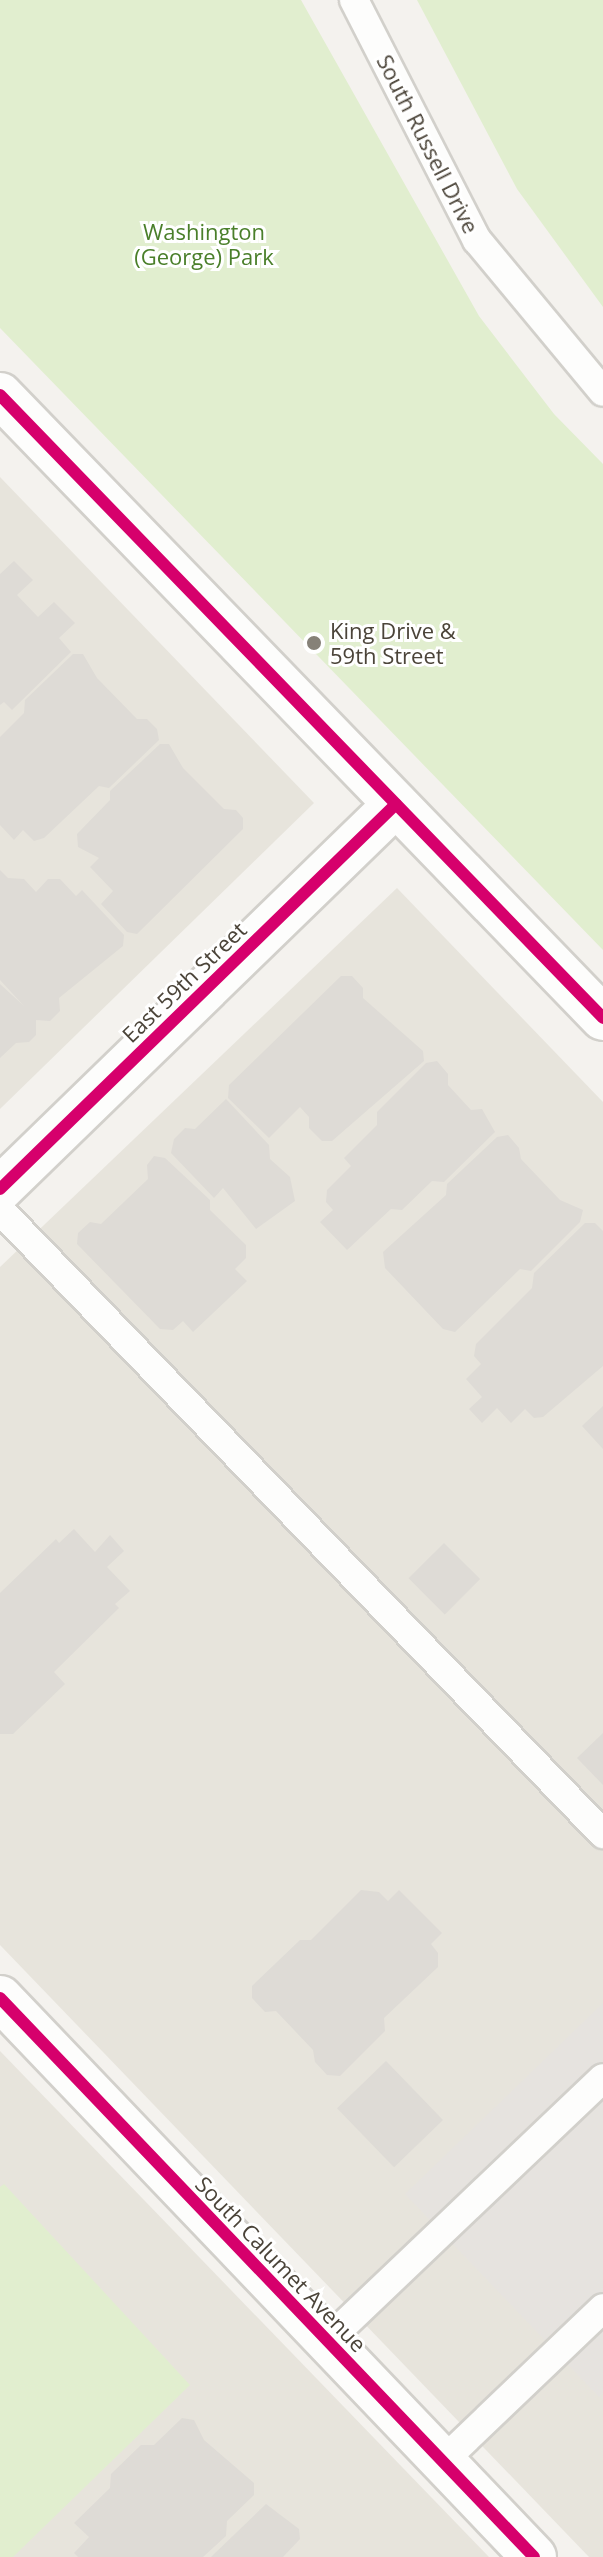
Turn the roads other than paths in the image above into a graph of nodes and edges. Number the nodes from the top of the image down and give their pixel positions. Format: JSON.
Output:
{"nodes":[{"id":1,"x":354,"y":0,"type":"edge"},
{"id":2,"x":603,"y":392,"type":"edge"},
{"id":3,"x":0,"y":395,"type":"edge"},
{"id":4,"x":396,"y":804,"type":"junction"},
{"id":5,"x":603,"y":1018,"type":"edge"},
{"id":6,"x":0,"y":1189,"type":"edge"},
{"id":7,"x":0,"y":1210,"type":"edge"},
{"id":8,"x":603,"y":1834,"type":"edge"},
{"id":9,"x":0,"y":1998,"type":"edge"},
{"id":10,"x":603,"y":2078,"type":"edge"},
{"id":11,"x":603,"y":2308,"type":"edge"},
{"id":12,"x":327,"y":2341,"type":"junction"},
{"id":13,"x":443,"y":2461,"type":"junction"},
{"id":14,"x":534,"y":2557,"type":"edge"}],
"edges":[{"from":1,"to":2,"type":"lane","name":"South Russell Drive"},
{"from":3,"to":4,"type":"street"},
{"from":4,"to":5,"type":"street"},
{"from":4,"to":6,"type":"street","name":"East 59th Street"},
{"from":7,"to":8,"type":"lane"},
{"from":9,"to":12,"type":"street","name":"South Calumet Avenue"},
{"from":10,"to":12,"type":"lane"},
{"from":11,"to":13,"type":"lane"},
{"from":12,"to":13,"type":"street","name":"South Calumet Avenue"},
{"from":13,"to":14,"type":"street","name":"South Calumet Avenue"}]}
